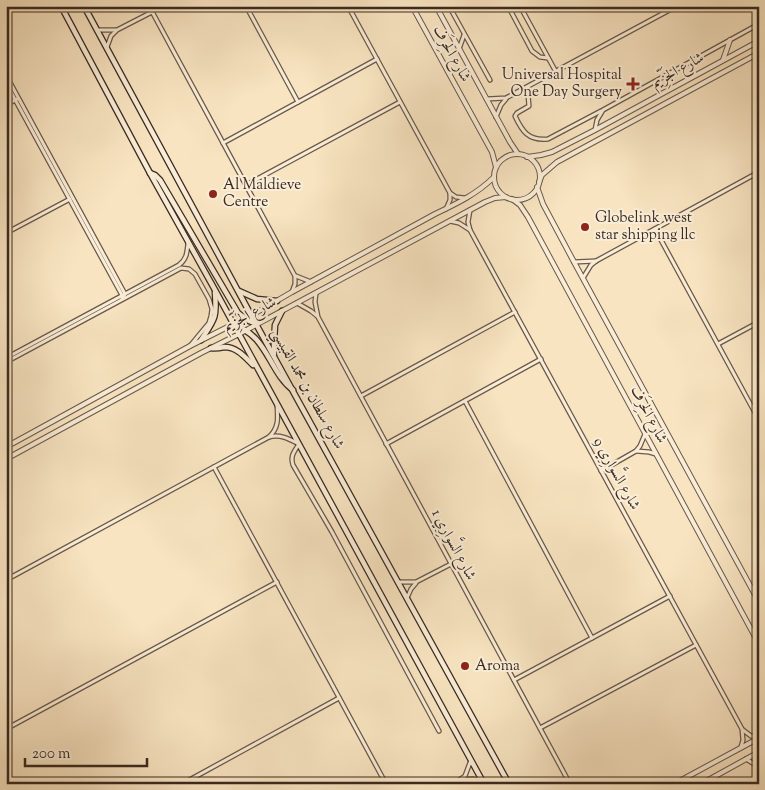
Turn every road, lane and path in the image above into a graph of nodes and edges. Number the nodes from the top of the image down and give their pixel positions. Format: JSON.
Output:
{"nodes":[{"id":1,"x":61,"y":6,"type":"edge"},
{"id":2,"x":84,"y":6,"type":"edge"},
{"id":3,"x":149,"y":6,"type":"edge"},
{"id":4,"x":246,"y":6,"type":"edge"},
{"id":5,"x":348,"y":6,"type":"edge"},
{"id":6,"x":412,"y":6,"type":"edge"},
{"id":7,"x":436,"y":6,"type":"edge"},
{"id":8,"x":449,"y":6,"type":"edge"},
{"id":9,"x":508,"y":6,"type":"edge"},
{"id":10,"x":520,"y":6,"type":"edge"},
{"id":11,"x":677,"y":6,"type":"edge"},
{"id":12,"x":152,"y":12,"type":"junction"},
{"id":13,"x":759,"y":24,"type":"edge"},
{"id":14,"x":97,"y":30,"type":"junction"},
{"id":15,"x":117,"y":30,"type":"junction"},
{"id":16,"x":464,"y":34,"type":"junction"},
{"id":17,"x":730,"y":40,"type":"junction"},
{"id":18,"x":759,"y":41,"type":"edge"},
{"id":19,"x":107,"y":47,"type":"junction"},
{"id":20,"x":459,"y":49,"type":"junction"},
{"id":21,"x":759,"y":53,"type":"edge"},
{"id":22,"x":549,"y":58,"type":"junction"},
{"id":23,"x":377,"y":59,"type":"junction"},
{"id":24,"x":723,"y":60,"type":"junction"},
{"id":25,"x":556,"y":72,"type":"junction"},
{"id":26,"x":6,"y":75,"type":"edge"},
{"id":27,"x":490,"y":80,"type":"dead end"},
{"id":28,"x":6,"y":82,"type":"edge"},
{"id":29,"x":528,"y":86,"type":"junction"},
{"id":30,"x":506,"y":98,"type":"junction"},
{"id":31,"x":17,"y":99,"type":"junction"},
{"id":32,"x":486,"y":99,"type":"junction"},
{"id":33,"x":298,"y":102,"type":"junction"},
{"id":34,"x":400,"y":102,"type":"junction"},
{"id":35,"x":6,"y":105,"type":"edge"},
{"id":36,"x":603,"y":110,"type":"junction"},
{"id":37,"x":591,"y":116,"type":"junction"},
{"id":38,"x":496,"y":117,"type":"junction"},
{"id":39,"x":596,"y":124,"type":"junction"},
{"id":40,"x":595,"y":130,"type":"junction"},
{"id":41,"x":223,"y":143,"type":"junction"},
{"id":42,"x":518,"y":154,"type":"junction"},
{"id":43,"x":527,"y":157,"type":"junction"},
{"id":44,"x":496,"y":167,"type":"junction"},
{"id":45,"x":759,"y":172,"type":"edge"},
{"id":46,"x":150,"y":173,"type":"junction"},
{"id":47,"x":494,"y":177,"type":"junction"},
{"id":48,"x":246,"y":185,"type":"junction"},
{"id":49,"x":538,"y":185,"type":"junction"},
{"id":50,"x":450,"y":193,"type":"junction"},
{"id":51,"x":506,"y":197,"type":"junction"},
{"id":52,"x":71,"y":198,"type":"junction"},
{"id":53,"x":467,"y":198,"type":"junction"},
{"id":54,"x":512,"y":199,"type":"junction"},
{"id":55,"x":445,"y":209,"type":"junction"},
{"id":56,"x":470,"y":210,"type":"junction"},
{"id":57,"x":450,"y":221,"type":"junction"},
{"id":58,"x":655,"y":229,"type":"junction"},
{"id":59,"x":470,"y":230,"type":"junction"},
{"id":60,"x":6,"y":234,"type":"edge"},
{"id":61,"x":188,"y":242,"type":"junction"},
{"id":62,"x":596,"y":261,"type":"junction"},
{"id":63,"x":574,"y":262,"type":"junction"},
{"id":64,"x":295,"y":276,"type":"junction"},
{"id":65,"x":583,"y":278,"type":"junction"},
{"id":66,"x":311,"y":282,"type":"junction"},
{"id":67,"x":215,"y":290,"type":"junction"},
{"id":68,"x":239,"y":291,"type":"junction"},
{"id":69,"x":292,"y":292,"type":"junction"},
{"id":70,"x":316,"y":293,"type":"junction"},
{"id":71,"x":124,"y":296,"type":"junction"},
{"id":72,"x":277,"y":301,"type":"junction"},
{"id":73,"x":297,"y":303,"type":"junction"},
{"id":74,"x":282,"y":311,"type":"junction"},
{"id":75,"x":515,"y":312,"type":"junction"},
{"id":76,"x":251,"y":315,"type":"junction"},
{"id":77,"x":318,"y":316,"type":"junction"},
{"id":78,"x":245,"y":319,"type":"junction"},
{"id":79,"x":759,"y":322,"type":"edge"},
{"id":80,"x":257,"y":324,"type":"junction"},
{"id":81,"x":234,"y":325,"type":"junction"},
{"id":82,"x":247,"y":330,"type":"junction"},
{"id":83,"x":239,"y":334,"type":"junction"},
{"id":84,"x":201,"y":340,"type":"junction"},
{"id":85,"x":718,"y":344,"type":"junction"},
{"id":86,"x":190,"y":346,"type":"junction"},
{"id":87,"x":211,"y":348,"type":"junction"},
{"id":88,"x":274,"y":356,"type":"junction"},
{"id":89,"x":6,"y":358,"type":"edge"},
{"id":90,"x":541,"y":359,"type":"junction"},
{"id":91,"x":6,"y":362,"type":"edge"},
{"id":92,"x":258,"y":370,"type":"junction"},
{"id":93,"x":294,"y":392,"type":"junction"},
{"id":94,"x":361,"y":396,"type":"junction"},
{"id":95,"x":465,"y":401,"type":"junction"},
{"id":96,"x":277,"y":404,"type":"junction"},
{"id":97,"x":759,"y":420,"type":"edge"},
{"id":98,"x":645,"y":433,"type":"junction"},
{"id":99,"x":269,"y":437,"type":"junction"},
{"id":100,"x":299,"y":444,"type":"junction"},
{"id":101,"x":386,"y":444,"type":"junction"},
{"id":102,"x":6,"y":447,"type":"edge"},
{"id":103,"x":636,"y":451,"type":"junction"},
{"id":104,"x":656,"y":454,"type":"junction"},
{"id":105,"x":6,"y":459,"type":"edge"},
{"id":106,"x":214,"y":467,"type":"junction"},
{"id":107,"x":601,"y":471,"type":"junction"},
{"id":108,"x":451,"y":564,"type":"junction"},
{"id":109,"x":6,"y":580,"type":"edge"},
{"id":110,"x":277,"y":582,"type":"junction"},
{"id":111,"x":399,"y":582,"type":"junction"},
{"id":112,"x":416,"y":582,"type":"junction"},
{"id":113,"x":670,"y":596,"type":"junction"},
{"id":114,"x":407,"y":598,"type":"junction"},
{"id":115,"x":759,"y":602,"type":"edge"},
{"id":116,"x":592,"y":638,"type":"junction"},
{"id":117,"x":759,"y":644,"type":"edge"},
{"id":118,"x":696,"y":645,"type":"junction"},
{"id":119,"x":514,"y":680,"type":"junction"},
{"id":120,"x":340,"y":698,"type":"junction"},
{"id":121,"x":540,"y":728,"type":"junction"},
{"id":122,"x":6,"y":729,"type":"edge"},
{"id":123,"x":742,"y":729,"type":"junction"},
{"id":124,"x":439,"y":731,"type":"dead end"},
{"id":125,"x":758,"y":738,"type":"edge"},
{"id":126,"x":741,"y":747,"type":"junction"},
{"id":127,"x":759,"y":752,"type":"edge"},
{"id":128,"x":746,"y":759,"type":"junction"},
{"id":129,"x":471,"y":760,"type":"junction"},
{"id":130,"x":759,"y":767,"type":"edge"},
{"id":131,"x":460,"y":780,"type":"junction"},
{"id":132,"x":182,"y":784,"type":"edge"},
{"id":133,"x":386,"y":784,"type":"edge"},
{"id":134,"x":453,"y":784,"type":"edge"},
{"id":135,"x":484,"y":784,"type":"edge"},
{"id":136,"x":509,"y":784,"type":"edge"},
{"id":137,"x":570,"y":784,"type":"edge"},
{"id":138,"x":674,"y":784,"type":"edge"},
{"id":139,"x":701,"y":784,"type":"edge"}],
"edges":[{"from":1,"to":46,"type":"main road"},
{"from":2,"to":14,"type":"main road","name":"شارع سلطان بن محمد القبيسي"},
{"from":3,"to":12,"type":"street"},
{"from":4,"to":33,"type":"street"},
{"from":5,"to":23,"type":"street"},
{"from":6,"to":44,"type":"street","name":"شارع الحِرَف"},
{"from":7,"to":20,"type":"street","name":"شارع الحِرَف"},
{"from":8,"to":16,"type":"street"},
{"from":9,"to":22,"type":"street"},
{"from":10,"to":22,"type":"street"},
{"from":11,"to":25,"type":"street"},
{"from":12,"to":15,"type":"street"},
{"from":12,"to":41,"type":"street"},
{"from":13,"to":17,"type":"street"},
{"from":14,"to":15,"type":"street"},
{"from":14,"to":19,"type":"main road","name":"شارع سلطان بن محمد القبيسي"},
{"from":15,"to":19,"type":"street"},
{"from":16,"to":20,"type":"street"},
{"from":16,"to":27,"type":"street"},
{"from":17,"to":24,"type":"street"},
{"from":17,"to":36,"type":"street"},
{"from":18,"to":24,"type":"street","name":"شارع الجَزِّيم"},
{"from":19,"to":68,"type":"main road","name":"شارع سلطان بن محمد القبيسي"},
{"from":20,"to":32,"type":"street","name":"شارع الحِرَف"},
{"from":21,"to":49,"type":"street","name":"شارع الجَزِّيم"},
{"from":22,"to":25,"type":"street"},
{"from":23,"to":33,"type":"street"},
{"from":23,"to":34,"type":"street"},
{"from":24,"to":40,"type":"street","name":"شارع الجَزِّيم"},
{"from":25,"to":29,"type":"street"},
{"from":26,"to":31,"type":"street"},
{"from":28,"to":31,"type":"street"},
{"from":29,"to":30,"type":"street"},
{"from":29,"to":37,"type":"street"},
{"from":30,"to":32,"type":"street"},
{"from":30,"to":38,"type":"street"},
{"from":31,"to":35,"type":"street"},
{"from":31,"to":52,"type":"street"},
{"from":32,"to":38,"type":"street","name":"شارع الحِرَف"},
{"from":33,"to":41,"type":"street"},
{"from":34,"to":48,"type":"street"},
{"from":34,"to":50,"type":"street"},
{"from":36,"to":37,"type":"street"},
{"from":36,"to":39,"type":"street"},
{"from":37,"to":39,"type":"street"},
{"from":38,"to":42,"type":"street","name":"شارع الحِرَف"},
{"from":39,"to":40,"type":"street"},
{"from":40,"to":43,"type":"street","name":"شارع الجَزِّيم"},
{"from":41,"to":48,"type":"street"},
{"from":42,"to":43,"type":"street"},
{"from":42,"to":44,"type":"street"},
{"from":43,"to":49,"type":"street"},
{"from":44,"to":47,"type":"street"},
{"from":45,"to":58,"type":"street"},
{"from":46,"to":61,"type":"main road"},
{"from":46,"to":78,"type":"main road"},
{"from":47,"to":51,"type":"street"},
{"from":47,"to":53,"type":"street","name":"شارع الجَزِّيم"},
{"from":48,"to":64,"type":"street"},
{"from":49,"to":54,"type":"street"},
{"from":49,"to":63,"type":"street","name":"شارع الحِرَف"},
{"from":50,"to":53,"type":"street"},
{"from":50,"to":55,"type":"street"},
{"from":51,"to":54,"type":"street"},
{"from":51,"to":56,"type":"street","name":"شارع الجَزِّيم"},
{"from":52,"to":60,"type":"street"},
{"from":52,"to":71,"type":"street"},
{"from":53,"to":55,"type":"street","name":"شارع الجَزِّيم"},
{"from":54,"to":98,"type":"street","name":"شارع الحِرَف"},
{"from":55,"to":66,"type":"street","name":"شارع الجَزِّيم"},
{"from":56,"to":57,"type":"street","name":"شارع الجَزِّيم"},
{"from":56,"to":59,"type":"street","name":"شارع السَّوارِي 9"},
{"from":57,"to":59,"type":"street"},
{"from":57,"to":70,"type":"street","name":"شارع الجَزِّيم"},
{"from":58,"to":62,"type":"street"},
{"from":58,"to":85,"type":"street"},
{"from":59,"to":75,"type":"street","name":"شارع السَّوارِي 9"},
{"from":61,"to":67,"type":"main road"},
{"from":61,"to":71,"type":"street"},
{"from":62,"to":63,"type":"street"},
{"from":62,"to":65,"type":"street"},
{"from":63,"to":65,"type":"street","name":"شارع الحِرَف"},
{"from":64,"to":66,"type":"street"},
{"from":64,"to":69,"type":"street"},
{"from":65,"to":115,"type":"street","name":"شارع الحِرَف"},
{"from":66,"to":69,"type":"street","name":"شارع الجَزِّيم"},
{"from":67,"to":81,"type":"main road"},
{"from":67,"to":84,"type":"main road"},
{"from":68,"to":72,"type":"main road"},
{"from":68,"to":76,"type":"main road","name":"شارع سلطان بن محمد القبيسي"},
{"from":69,"to":72,"type":"street","name":"شارع الجَزِّيم"},
{"from":70,"to":73,"type":"street","name":"شارع الجَزِّيم"},
{"from":70,"to":77,"type":"street","name":"شارع السَّوارِي 1"},
{"from":71,"to":86,"type":"street"},
{"from":71,"to":89,"type":"street"},
{"from":71,"to":91,"type":"street"},
{"from":72,"to":76,"type":"street","name":"شارع الجَزِّيم"},
{"from":73,"to":74,"type":"street","name":"شارع الجَزِّيم"},
{"from":73,"to":77,"type":"street","name":"شارع السَّوارِي 1"},
{"from":74,"to":80,"type":"street","name":"شارع الجَزِّيم"},
{"from":74,"to":88,"type":"main road"},
{"from":75,"to":90,"type":"street","name":"شارع السَّوارِي 9"},
{"from":75,"to":94,"type":"street"},
{"from":76,"to":78,"type":"street","name":"شارع الجَزِّيم"},
{"from":76,"to":80,"type":"main road","name":"شارع سلطان بن محمد القبيسي"},
{"from":77,"to":94,"type":"street","name":"شارع السَّوارِي 1"},
{"from":78,"to":80,"type":"main road"},
{"from":78,"to":81,"type":"street","name":"شارع الجَزِّيم"},
{"from":79,"to":85,"type":"street"},
{"from":80,"to":82,"type":"street","name":"شارع الجَزِّيم"},
{"from":80,"to":88,"type":"main road","name":"شارع سلطان بن محمد القبيسي"},
{"from":81,"to":82,"type":"main road"},
{"from":81,"to":83,"type":"main road"},
{"from":81,"to":84,"type":"street","name":"شارع الجَزِّيم"},
{"from":82,"to":83,"type":"street","name":"شارع الجَزِّيم"},
{"from":82,"to":93,"type":"main road"},
{"from":83,"to":87,"type":"street","name":"شارع الجَزِّيم"},
{"from":83,"to":92,"type":"main road"},
{"from":84,"to":86,"type":"street","name":"شارع الجَزِّيم"},
{"from":85,"to":97,"type":"street"},
{"from":86,"to":102,"type":"street","name":"شارع الجَزِّيم"},
{"from":87,"to":92,"type":"main road"},
{"from":87,"to":105,"type":"street","name":"شارع الجَزِّيم"},
{"from":88,"to":93,"type":"main road","name":"شارع سلطان بن محمد القبيسي"},
{"from":90,"to":95,"type":"street"},
{"from":90,"to":107,"type":"street","name":"شارع السَّوارِي 9"},
{"from":92,"to":96,"type":"main road"},
{"from":93,"to":111,"type":"main road","name":"شارع سلطان بن محمد القبيسي"},
{"from":94,"to":101,"type":"street","name":"شارع السَّوارِي 1"},
{"from":95,"to":101,"type":"street"},
{"from":95,"to":116,"type":"street"},
{"from":96,"to":99,"type":"street"},
{"from":96,"to":100,"type":"main road"},
{"from":98,"to":103,"type":"street"},
{"from":98,"to":104,"type":"street","name":"شارع الحِرَف"},
{"from":99,"to":100,"type":"street"},
{"from":99,"to":106,"type":"street"},
{"from":100,"to":124,"type":"street"},
{"from":100,"to":129,"type":"main road"},
{"from":101,"to":108,"type":"street","name":"شارع السَّوارِي 1"},
{"from":103,"to":104,"type":"street"},
{"from":103,"to":107,"type":"street"},
{"from":104,"to":117,"type":"street","name":"شارع الحِرَف"},
{"from":106,"to":109,"type":"street"},
{"from":106,"to":110,"type":"street"},
{"from":107,"to":113,"type":"street","name":"شارع السَّوارِي 9"},
{"from":108,"to":112,"type":"street"},
{"from":108,"to":119,"type":"street","name":"شارع السَّوارِي 1"},
{"from":110,"to":120,"type":"street"},
{"from":110,"to":122,"type":"street"},
{"from":111,"to":112,"type":"street"},
{"from":111,"to":114,"type":"main road","name":"شارع سلطان بن محمد القبيسي"},
{"from":112,"to":114,"type":"street"},
{"from":113,"to":116,"type":"street"},
{"from":113,"to":118,"type":"street","name":"شارع السَّوارِي 9"},
{"from":114,"to":136,"type":"main road","name":"شارع سلطان بن محمد القبيسي"},
{"from":116,"to":119,"type":"street"},
{"from":118,"to":121,"type":"street"},
{"from":118,"to":123,"type":"street","name":"شارع السَّوارِي 9"},
{"from":119,"to":121,"type":"street","name":"شارع السَّوارِي 1"},
{"from":120,"to":132,"type":"street"},
{"from":120,"to":133,"type":"street"},
{"from":121,"to":137,"type":"street","name":"شارع السَّوارِي 1"},
{"from":123,"to":125,"type":"street"},
{"from":123,"to":126,"type":"street"},
{"from":125,"to":126,"type":"street"},
{"from":126,"to":138,"type":"street"},
{"from":127,"to":128,"type":"street"},
{"from":128,"to":130,"type":"street"},
{"from":128,"to":139,"type":"street"},
{"from":129,"to":131,"type":"street"},
{"from":129,"to":135,"type":"main road"},
{"from":131,"to":134,"type":"street"},
{"from":131,"to":135,"type":"street"}]}
